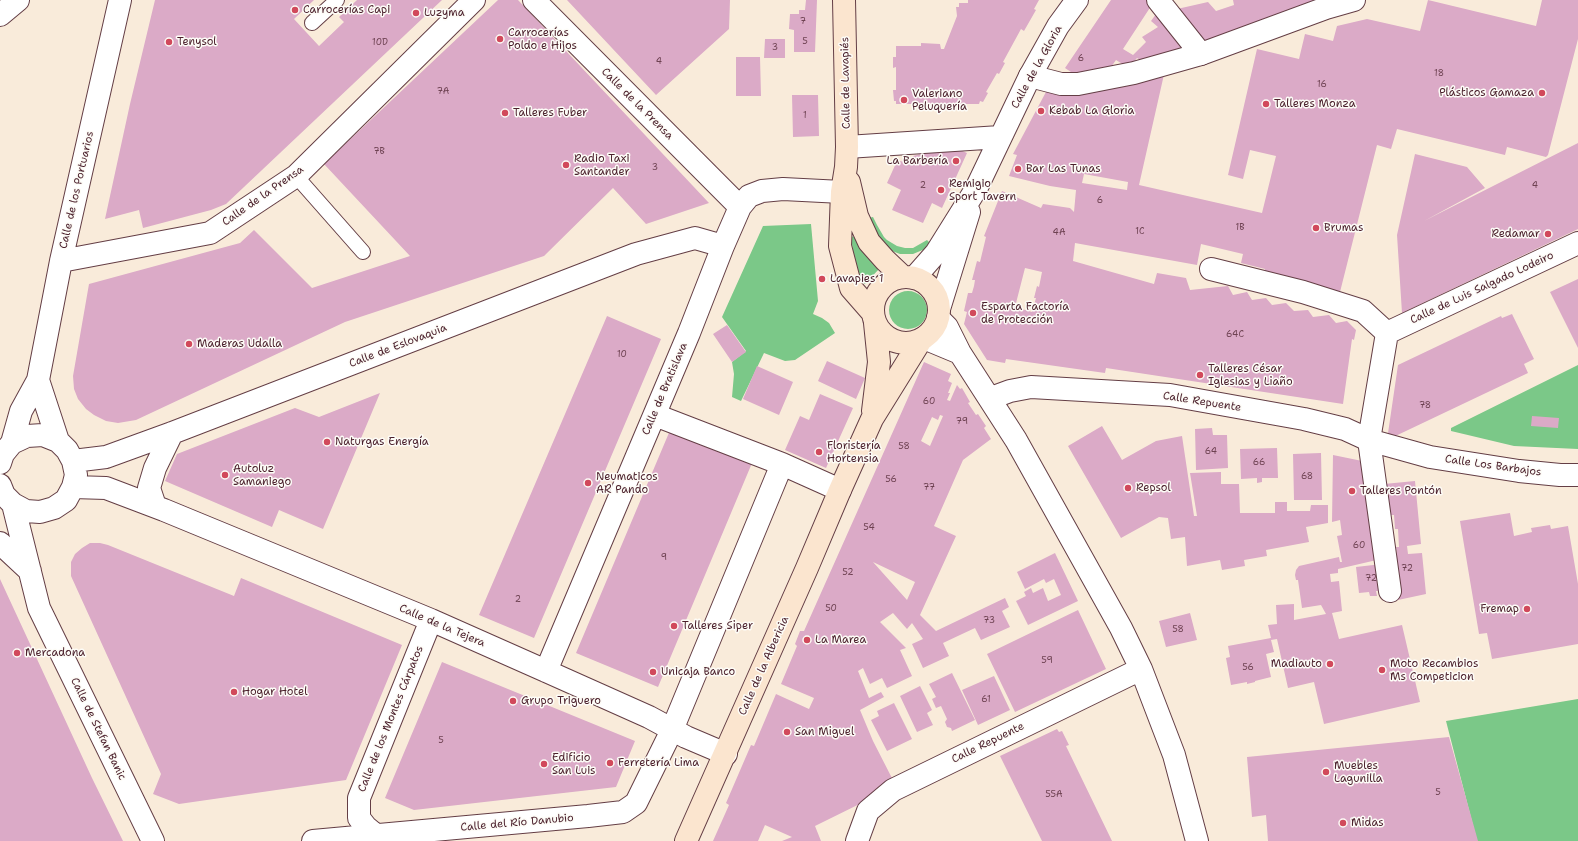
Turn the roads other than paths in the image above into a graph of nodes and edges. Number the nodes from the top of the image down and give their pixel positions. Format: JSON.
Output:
{"nodes":[{"id":1,"x":18,"y":0,"type":"edge"},
{"id":2,"x":120,"y":0,"type":"edge"},
{"id":3,"x":337,"y":0,"type":"edge"},
{"id":4,"x":474,"y":0,"type":"edge"},
{"id":5,"x":534,"y":0,"type":"edge"},
{"id":6,"x":844,"y":0,"type":"edge"},
{"id":7,"x":1077,"y":0,"type":"edge"},
{"id":8,"x":1158,"y":0,"type":"edge"},
{"id":9,"x":1354,"y":0,"type":"edge"},
{"id":10,"x":0,"y":15,"type":"edge"},
{"id":11,"x":312,"y":23,"type":"dead end"},
{"id":12,"x":1201,"y":54,"type":"junction"},
{"id":13,"x":1030,"y":76,"type":"junction"},
{"id":14,"x":1000,"y":137,"type":"junction"},
{"id":15,"x":846,"y":157,"type":"junction"},
{"id":16,"x":296,"y":176,"type":"junction"},
{"id":17,"x":976,"y":189,"type":"junction"},
{"id":18,"x":842,"y":192,"type":"junction"},
{"id":19,"x":740,"y":207,"type":"junction"},
{"id":20,"x":1578,"y":244,"type":"edge"},
{"id":21,"x":723,"y":246,"type":"junction"},
{"id":22,"x":363,"y":252,"type":"dead end"},
{"id":23,"x":61,"y":261,"type":"junction"},
{"id":24,"x":1211,"y":269,"type":"dead end"},
{"id":25,"x":908,"y":277,"type":"junction"},
{"id":26,"x":939,"y":313,"type":"junction"},
{"id":27,"x":874,"y":317,"type":"junction"},
{"id":28,"x":1387,"y":333,"type":"junction"},
{"id":29,"x":922,"y":339,"type":"junction"},
{"id":30,"x":960,"y":353,"type":"junction"},
{"id":31,"x":38,"y":380,"type":"junction"},
{"id":32,"x":991,"y":398,"type":"junction"},
{"id":33,"x":654,"y":415,"type":"junction"},
{"id":34,"x":872,"y":419,"type":"junction"},
{"id":35,"x":172,"y":433,"type":"junction"},
{"id":36,"x":1369,"y":440,"type":"junction"},
{"id":37,"x":58,"y":441,"type":"junction"},
{"id":38,"x":12,"y":443,"type":"junction"},
{"id":39,"x":1408,"y":452,"type":"joint"},
{"id":40,"x":74,"y":461,"type":"junction"},
{"id":41,"x":0,"y":463,"type":"edge"},
{"id":42,"x":782,"y":464,"type":"junction"},
{"id":43,"x":1578,"y":475,"type":"edge"},
{"id":44,"x":0,"y":485,"type":"edge"},
{"id":45,"x":73,"y":487,"type":"junction"},
{"id":46,"x":840,"y":490,"type":"junction"},
{"id":47,"x":13,"y":504,"type":"junction"},
{"id":48,"x":155,"y":506,"type":"junction"},
{"id":49,"x":0,"y":543,"type":"edge"},
{"id":50,"x":30,"y":571,"type":"junction"},
{"id":51,"x":1390,"y":591,"type":"dead end"},
{"id":52,"x":431,"y":620,"type":"junction"},
{"id":53,"x":1141,"y":669,"type":"junction"},
{"id":54,"x":546,"y":670,"type":"junction"},
{"id":55,"x":672,"y":730,"type":"junction"},
{"id":56,"x":726,"y":754,"type":"junction"},
{"id":57,"x":377,"y":836,"type":"junction"},
{"id":58,"x":153,"y":841,"type":"edge"},
{"id":59,"x":313,"y":841,"type":"edge"},
{"id":60,"x":686,"y":841,"type":"edge"},
{"id":61,"x":857,"y":841,"type":"edge"},
{"id":62,"x":1197,"y":841,"type":"edge"}],
"edges":[{"from":1,"to":10,"type":"street"},
{"from":2,"to":23,"type":"street","name":"Calle de los Portuarios"},
{"from":3,"to":11,"type":"lane"},
{"from":4,"to":16,"type":"street","name":"Calle de la Prensa"},
{"from":5,"to":19,"type":"street","name":"Calle de la Prensa"},
{"from":6,"to":15,"type":"main road","name":"Calle de Lavapiés"},
{"from":7,"to":13,"type":"street","name":"Calle de la Gloria"},
{"from":8,"to":12,"type":"street"},
{"from":9,"to":12,"type":"street"},
{"from":12,"to":13,"type":"street"},
{"from":13,"to":14,"type":"street","name":"Calle de la Gloria"},
{"from":14,"to":15,"type":"street"},
{"from":14,"to":17,"type":"street","name":"Calle de la Gloria"},
{"from":15,"to":18,"type":"main road","name":"Calle de Lavapiés"},
{"from":15,"to":25,"type":"main road","name":"Calle de Lavapiés"},
{"from":16,"to":22,"type":"lane"},
{"from":16,"to":23,"type":"street","name":"Calle de la Prensa"},
{"from":17,"to":25,"type":"street","name":"Calle de la Gloria"},
{"from":17,"to":26,"type":"street","name":"Calle de la Gloria"},
{"from":18,"to":19,"type":"street","name":"Calle de Bratislava"},
{"from":18,"to":27,"type":"main road","name":"Calle de Lavapiés"},
{"from":19,"to":21,"type":"street","name":"Calle de Bratislava"},
{"from":20,"to":28,"type":"street","name":"Calle de Luis Salgado Lodeiro"},
{"from":21,"to":33,"type":"street","name":"Calle de Bratislava"},
{"from":21,"to":35,"type":"street","name":"Calle de Eslovaquia"},
{"from":23,"to":31,"type":"street","name":"Calle de los Portuarios"},
{"from":24,"to":28,"type":"street"},
{"from":25,"to":26,"type":"main road"},
{"from":25,"to":27,"type":"main road"},
{"from":26,"to":29,"type":"main road"},
{"from":26,"to":30,"type":"street"},
{"from":27,"to":29,"type":"main road"},
{"from":27,"to":34,"type":"main road","name":"Calle de la Albericia"},
{"from":28,"to":36,"type":"street"},
{"from":29,"to":30,"type":"street"},
{"from":29,"to":34,"type":"main road","name":"Calle de la Albericia"},
{"from":30,"to":32,"type":"street"},
{"from":31,"to":37,"type":"street","name":"Calle de los Portuarios"},
{"from":31,"to":38,"type":"street","name":"Calle de los Portuarios"},
{"from":32,"to":36,"type":"street","name":"Calle Repuente"},
{"from":32,"to":53,"type":"street"},
{"from":33,"to":42,"type":"street"},
{"from":33,"to":54,"type":"street","name":"Calle de Bratislava"},
{"from":34,"to":46,"type":"main road","name":"Calle de la Albericia"},
{"from":35,"to":40,"type":"street","name":"Calle de Eslovaquia"},
{"from":35,"to":48,"type":"street"},
{"from":36,"to":39,"type":"street","name":"Calle Repuente"},
{"from":36,"to":51,"type":"street"},
{"from":37,"to":38,"type":"street"},
{"from":37,"to":40,"type":"street"},
{"from":38,"to":41,"type":"street","name":"Calle de los Portuarios"},
{"from":39,"to":43,"type":"street","name":"Calle Los Barbajos"},
{"from":40,"to":45,"type":"street"},
{"from":42,"to":46,"type":"street"},
{"from":42,"to":55,"type":"street"},
{"from":44,"to":47,"type":"street"},
{"from":45,"to":47,"type":"street"},
{"from":45,"to":48,"type":"street","name":"Calle de la Tejera"},
{"from":46,"to":56,"type":"main road","name":"Calle de la Albericia"},
{"from":47,"to":50,"type":"street","name":"Calle de Stefan Banic"},
{"from":48,"to":52,"type":"street","name":"Calle de la Tejera"},
{"from":49,"to":50,"type":"street"},
{"from":50,"to":58,"type":"street","name":"Calle de Stefan Banic"},
{"from":52,"to":54,"type":"street","name":"Calle de la Tejera"},
{"from":52,"to":57,"type":"street","name":"Calle de los Montes Cárpatos"},
{"from":53,"to":61,"type":"street","name":"Calle Repuente"},
{"from":53,"to":62,"type":"street"},
{"from":54,"to":55,"type":"street","name":"Calle de la Tejera"},
{"from":55,"to":56,"type":"street","name":"Calle de la Tejera"},
{"from":55,"to":57,"type":"street","name":"Calle del Río Danubio"},
{"from":56,"to":60,"type":"main road","name":"Calle de la Albericia"},
{"from":57,"to":59,"type":"street","name":"Calle del Río Danubio"}]}
